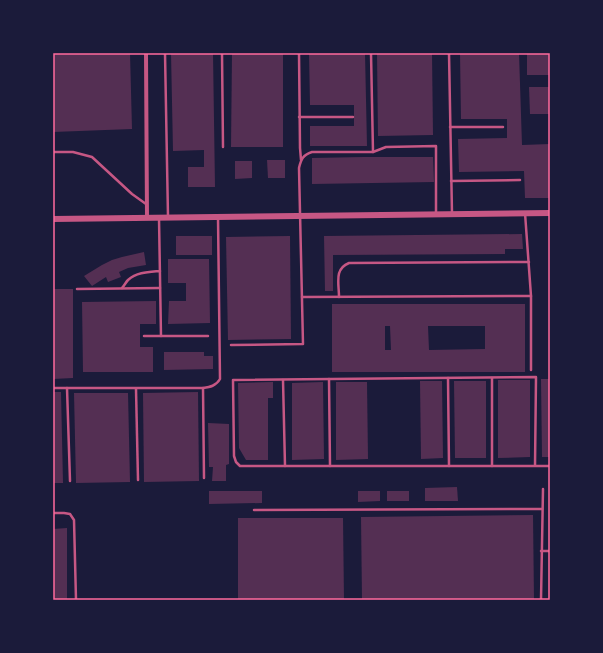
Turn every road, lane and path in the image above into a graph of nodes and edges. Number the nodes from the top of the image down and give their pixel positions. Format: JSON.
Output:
{"nodes":[{"id":1,"x":146,"y":53,"type":"edge"},
{"id":2,"x":165,"y":53,"type":"edge"},
{"id":3,"x":222,"y":53,"type":"edge"},
{"id":4,"x":298,"y":53,"type":"edge"},
{"id":5,"x":372,"y":53,"type":"edge"},
{"id":6,"x":449,"y":53,"type":"edge"},
{"id":7,"x":353,"y":116,"type":"dead end"},
{"id":8,"x":299,"y":117,"type":"junction"},
{"id":9,"x":450,"y":127,"type":"junction"},
{"id":10,"x":503,"y":127,"type":"dead end"},
{"id":11,"x":223,"y":147,"type":"dead end"},
{"id":12,"x":53,"y":152,"type":"edge"},
{"id":13,"x":373,"y":152,"type":"junction"},
{"id":14,"x":301,"y":160,"type":"junction"},
{"id":15,"x":520,"y":180,"type":"dead end"},
{"id":16,"x":451,"y":181,"type":"junction"},
{"id":17,"x":147,"y":205,"type":"junction"},
{"id":18,"x":525,"y":213,"type":"junction"},
{"id":19,"x":550,"y":213,"type":"edge"},
{"id":20,"x":436,"y":214,"type":"junction"},
{"id":21,"x":452,"y":214,"type":"junction"},
{"id":22,"x":300,"y":216,"type":"junction"},
{"id":23,"x":159,"y":217,"type":"junction"},
{"id":24,"x":168,"y":217,"type":"junction"},
{"id":25,"x":218,"y":217,"type":"junction"},
{"id":26,"x":147,"y":218,"type":"junction"},
{"id":27,"x":53,"y":219,"type":"edge"},
{"id":28,"x":529,"y":262,"type":"junction"},
{"id":29,"x":160,"y":271,"type":"junction"},
{"id":30,"x":122,"y":288,"type":"junction"},
{"id":31,"x":160,"y":288,"type":"junction"},
{"id":32,"x":77,"y":289,"type":"dead end"},
{"id":33,"x":531,"y":296,"type":"junction"},
{"id":34,"x":302,"y":297,"type":"junction"},
{"id":35,"x":339,"y":297,"type":"junction"},
{"id":36,"x":144,"y":336,"type":"dead end"},
{"id":37,"x":161,"y":336,"type":"junction"},
{"id":38,"x":208,"y":336,"type":"dead end"},
{"id":39,"x":231,"y":345,"type":"dead end"},
{"id":40,"x":531,"y":370,"type":"dead end"},
{"id":41,"x":448,"y":378,"type":"junction"},
{"id":42,"x":492,"y":378,"type":"junction"},
{"id":43,"x":329,"y":379,"type":"junction"},
{"id":44,"x":283,"y":380,"type":"junction"},
{"id":45,"x":53,"y":388,"type":"edge"},
{"id":46,"x":67,"y":388,"type":"junction"},
{"id":47,"x":136,"y":388,"type":"junction"},
{"id":48,"x":203,"y":388,"type":"junction"},
{"id":49,"x":284,"y":466,"type":"junction"},
{"id":50,"x":330,"y":466,"type":"junction"},
{"id":51,"x":449,"y":466,"type":"junction"},
{"id":52,"x":492,"y":466,"type":"junction"},
{"id":53,"x":535,"y":466,"type":"junction"},
{"id":54,"x":550,"y":466,"type":"edge"},
{"id":55,"x":204,"y":478,"type":"dead end"},
{"id":56,"x":138,"y":480,"type":"dead end"},
{"id":57,"x":70,"y":481,"type":"dead end"},
{"id":58,"x":543,"y":489,"type":"dead end"},
{"id":59,"x":542,"y":509,"type":"junction"},
{"id":60,"x":254,"y":510,"type":"dead end"},
{"id":61,"x":53,"y":513,"type":"edge"},
{"id":62,"x":541,"y":551,"type":"junction"},
{"id":63,"x":550,"y":551,"type":"edge"},
{"id":64,"x":76,"y":600,"type":"edge"},
{"id":65,"x":542,"y":600,"type":"edge"}],
"edges":[{"from":1,"to":17,"type":"street"},
{"from":2,"to":24,"type":"lane"},
{"from":3,"to":11,"type":"lane"},
{"from":4,"to":8,"type":"lane"},
{"from":5,"to":13,"type":"lane"},
{"from":6,"to":9,"type":"lane"},
{"from":7,"to":8,"type":"lane"},
{"from":8,"to":14,"type":"lane"},
{"from":9,"to":10,"type":"lane"},
{"from":9,"to":16,"type":"lane"},
{"from":12,"to":17,"type":"lane"},
{"from":13,"to":14,"type":"lane"},
{"from":13,"to":20,"type":"lane"},
{"from":14,"to":22,"type":"lane"},
{"from":15,"to":16,"type":"lane"},
{"from":16,"to":21,"type":"lane"},
{"from":17,"to":26,"type":"street"},
{"from":18,"to":19,"type":"street"},
{"from":18,"to":21,"type":"street"},
{"from":18,"to":28,"type":"lane"},
{"from":20,"to":21,"type":"street"},
{"from":20,"to":22,"type":"street"},
{"from":22,"to":25,"type":"street"},
{"from":22,"to":34,"type":"lane"},
{"from":23,"to":24,"type":"street"},
{"from":23,"to":26,"type":"street"},
{"from":23,"to":29,"type":"lane"},
{"from":24,"to":25,"type":"street"},
{"from":25,"to":48,"type":"lane"},
{"from":26,"to":27,"type":"street"},
{"from":28,"to":33,"type":"lane"},
{"from":28,"to":35,"type":"lane"},
{"from":29,"to":30,"type":"lane"},
{"from":29,"to":31,"type":"lane"},
{"from":30,"to":31,"type":"lane"},
{"from":30,"to":32,"type":"lane"},
{"from":31,"to":37,"type":"lane"},
{"from":33,"to":35,"type":"lane"},
{"from":33,"to":40,"type":"lane"},
{"from":34,"to":35,"type":"lane"},
{"from":34,"to":39,"type":"lane"},
{"from":36,"to":37,"type":"lane"},
{"from":37,"to":38,"type":"lane"},
{"from":41,"to":42,"type":"lane"},
{"from":41,"to":43,"type":"lane"},
{"from":41,"to":51,"type":"lane"},
{"from":42,"to":52,"type":"lane"},
{"from":42,"to":53,"type":"lane"},
{"from":43,"to":44,"type":"lane"},
{"from":43,"to":50,"type":"lane"},
{"from":44,"to":49,"type":"lane"},
{"from":44,"to":49,"type":"lane"},
{"from":45,"to":46,"type":"lane"},
{"from":46,"to":47,"type":"lane"},
{"from":46,"to":57,"type":"lane"},
{"from":47,"to":48,"type":"lane"},
{"from":47,"to":56,"type":"lane"},
{"from":48,"to":55,"type":"lane"},
{"from":49,"to":50,"type":"lane"},
{"from":50,"to":51,"type":"lane"},
{"from":51,"to":52,"type":"lane"},
{"from":52,"to":53,"type":"lane"},
{"from":53,"to":54,"type":"lane"},
{"from":58,"to":59,"type":"lane"},
{"from":59,"to":60,"type":"lane"},
{"from":59,"to":62,"type":"lane"},
{"from":61,"to":64,"type":"lane"},
{"from":62,"to":63,"type":"lane"},
{"from":62,"to":65,"type":"lane"}]}
